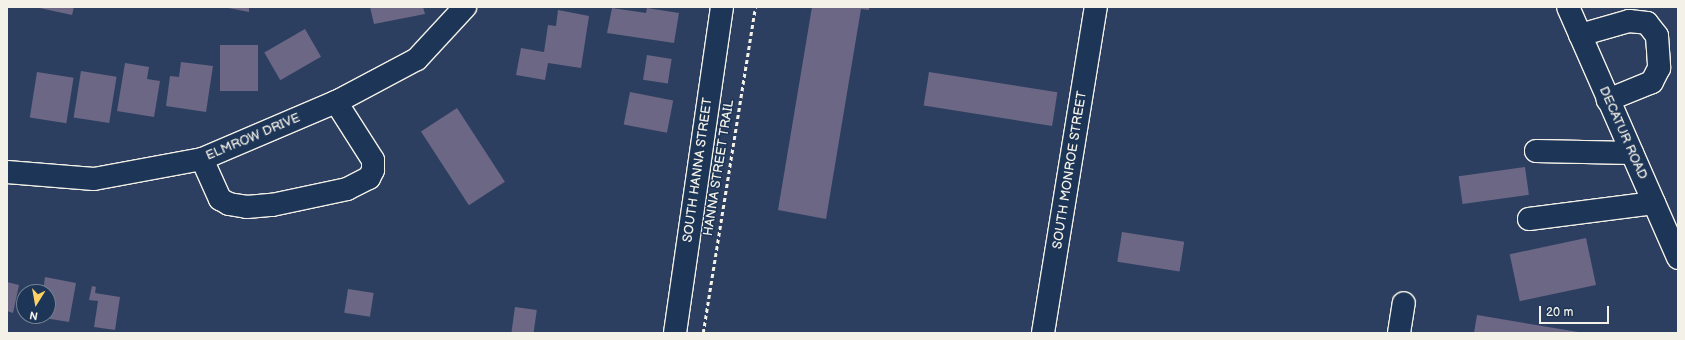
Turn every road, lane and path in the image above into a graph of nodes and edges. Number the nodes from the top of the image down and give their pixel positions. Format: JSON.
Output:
{"nodes":[{"id":1,"x":464,"y":7,"type":"edge"},
{"id":2,"x":722,"y":7,"type":"edge"},
{"id":3,"x":755,"y":7,"type":"edge"},
{"id":4,"x":1096,"y":7,"type":"edge"},
{"id":5,"x":1568,"y":7,"type":"edge"},
{"id":6,"x":1580,"y":35,"type":"junction"},
{"id":7,"x":1608,"y":100,"type":"junction"},
{"id":8,"x":336,"y":102,"type":"junction"},
{"id":9,"x":1536,"y":151,"type":"dead end"},
{"id":10,"x":1632,"y":153,"type":"junction"},
{"id":11,"x":202,"y":159,"type":"junction"},
{"id":12,"x":7,"y":172,"type":"edge"},
{"id":13,"x":1654,"y":203,"type":"junction"},
{"id":14,"x":1529,"y":219,"type":"dead end"},
{"id":15,"x":1678,"y":258,"type":"edge"},
{"id":16,"x":1404,"y":302,"type":"dead end"},
{"id":17,"x":675,"y":333,"type":"edge"},
{"id":18,"x":703,"y":333,"type":"edge"},
{"id":19,"x":1043,"y":333,"type":"edge"},
{"id":20,"x":1399,"y":333,"type":"edge"}],
"edges":[{"from":1,"to":8,"type":"street","name":"ELMROW DRIVE"},
{"from":2,"to":17,"type":"street","name":"SOUTH HANNA STREET"},
{"from":3,"to":18,"type":"path","name":"HANNA STREET TRAIL"},
{"from":4,"to":19,"type":"street","name":"SOUTH MONROE STREET"},
{"from":5,"to":6,"type":"street","name":"DECATUR ROAD"},
{"from":6,"to":7,"type":"street","name":"DECATUR ROAD"},
{"from":6,"to":7,"type":"street"},
{"from":7,"to":10,"type":"street","name":"DECATUR ROAD"},
{"from":8,"to":11,"type":"street","name":"ELMROW DRIVE"},
{"from":8,"to":11,"type":"street"},
{"from":9,"to":10,"type":"street"},
{"from":10,"to":13,"type":"street","name":"DECATUR ROAD"},
{"from":11,"to":12,"type":"street","name":"ELMROW DRIVE"},
{"from":13,"to":14,"type":"street"},
{"from":13,"to":15,"type":"street","name":"DECATUR ROAD"},
{"from":16,"to":20,"type":"street"}]}
